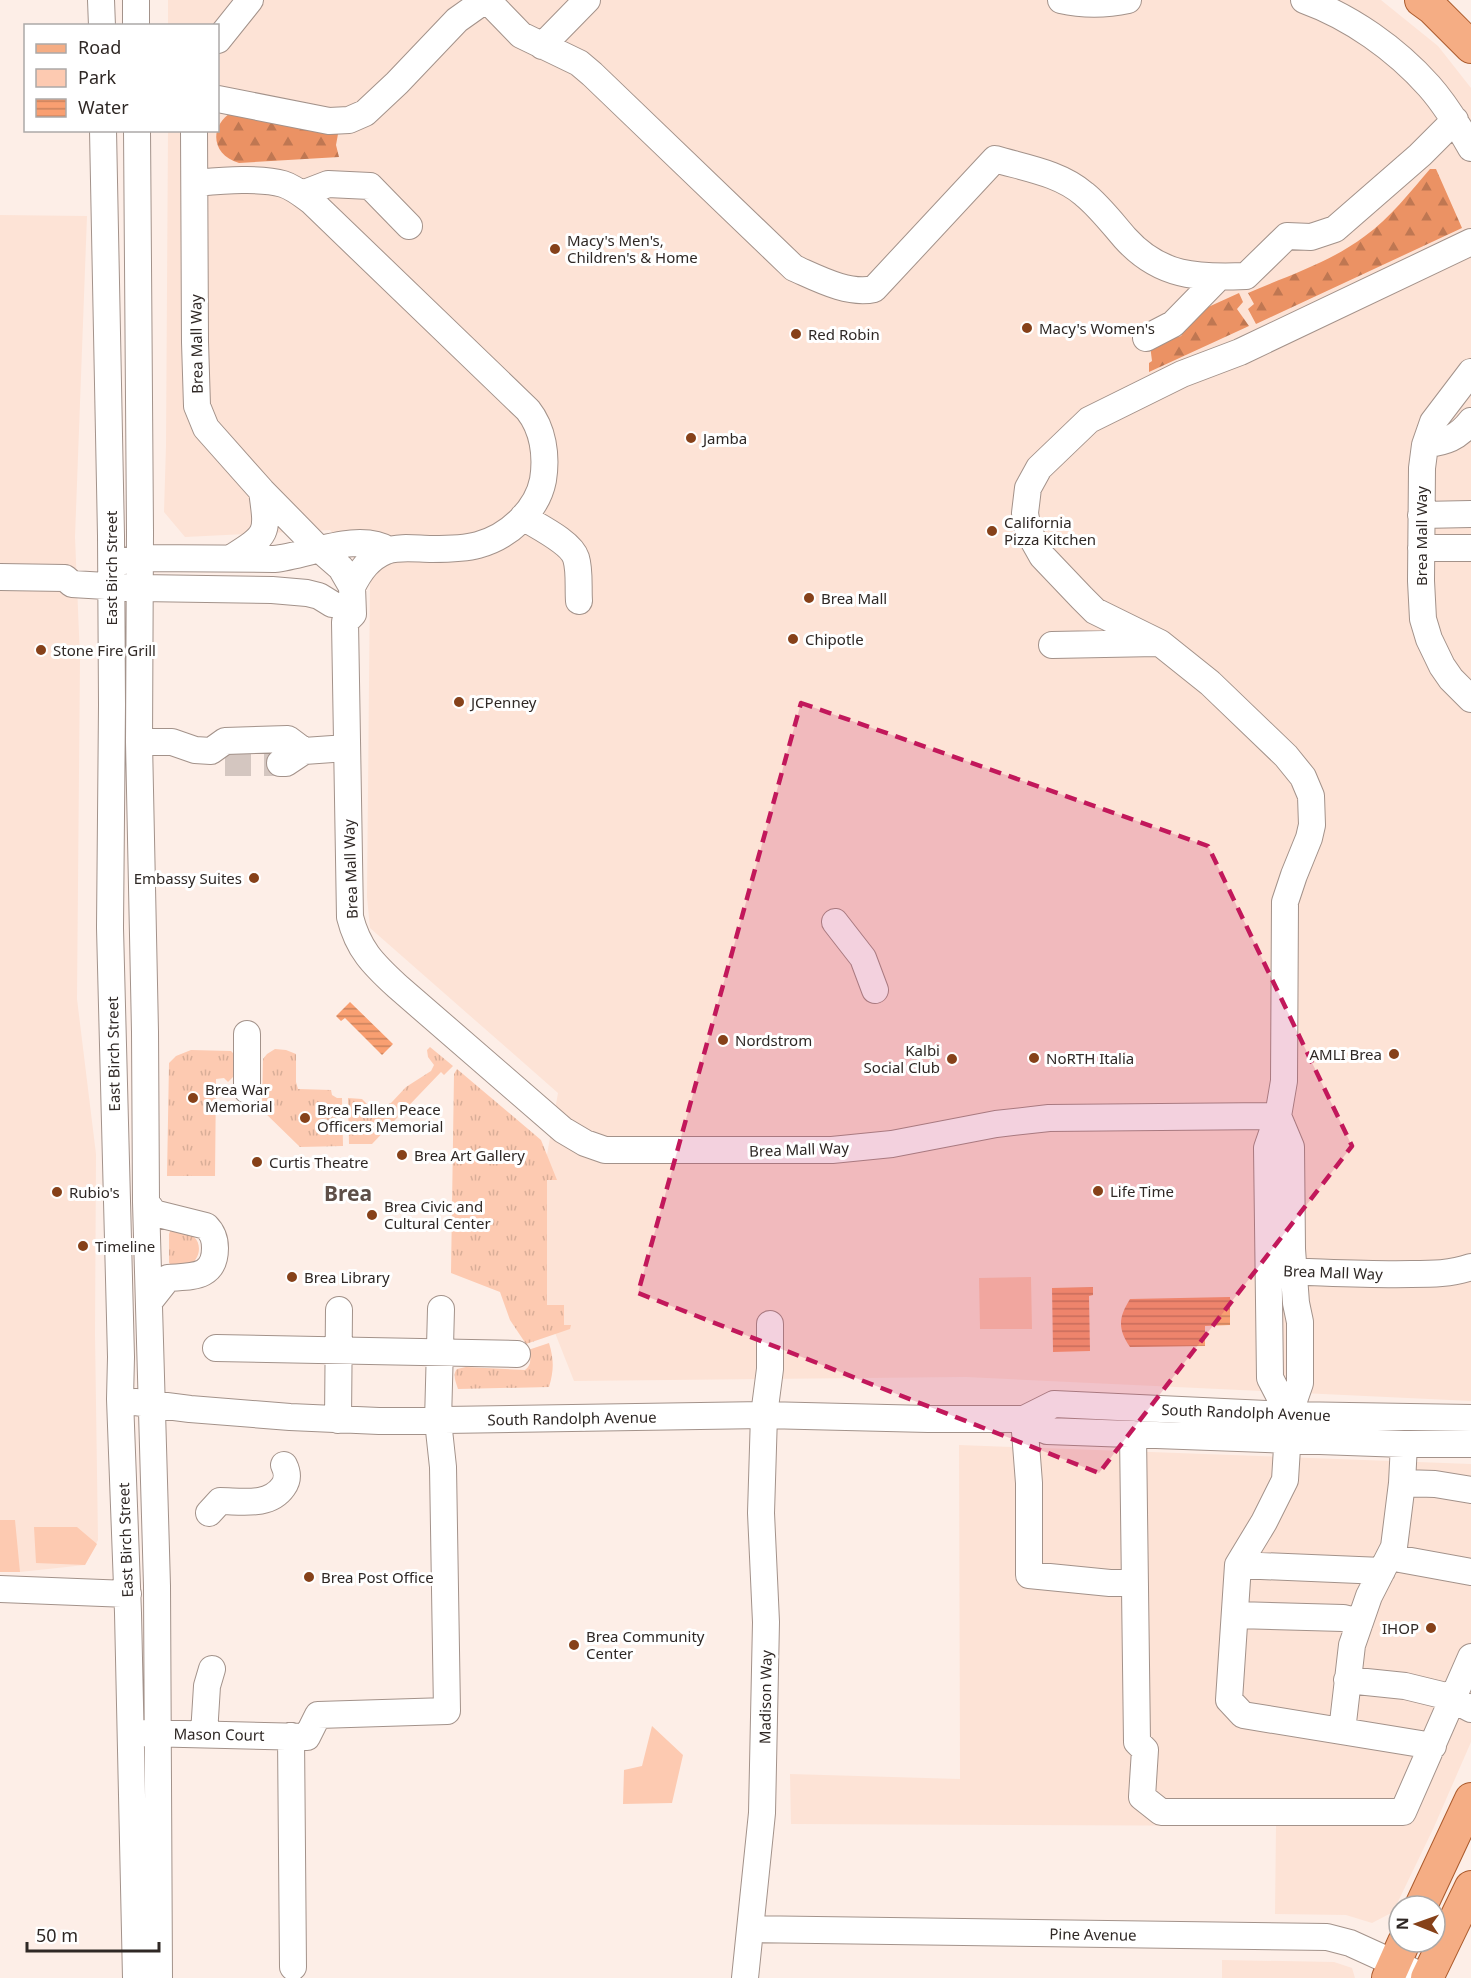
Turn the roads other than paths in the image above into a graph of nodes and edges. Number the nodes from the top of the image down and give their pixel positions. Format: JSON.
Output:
{"nodes":[{"id":1,"x":101,"y":0,"type":"edge"},
{"id":2,"x":136,"y":0,"type":"edge"},
{"id":3,"x":250,"y":0,"type":"edge"},
{"id":4,"x":587,"y":0,"type":"edge"},
{"id":5,"x":1061,"y":0,"type":"edge"},
{"id":6,"x":1128,"y":0,"type":"edge"},
{"id":7,"x":1304,"y":0,"type":"edge"},
{"id":8,"x":1420,"y":0,"type":"edge"},
{"id":9,"x":102,"y":24,"type":"edge"},
{"id":10,"x":136,"y":24,"type":"edge"},
{"id":11,"x":219,"y":39,"type":"edge"},
{"id":12,"x":542,"y":46,"type":"junction"},
{"id":13,"x":1471,"y":47,"type":"edge"},
{"id":14,"x":219,"y":99,"type":"edge"},
{"id":15,"x":1455,"y":120,"type":"junction"},
{"id":16,"x":103,"y":132,"type":"edge"},
{"id":17,"x":137,"y":132,"type":"edge"},
{"id":18,"x":194,"y":132,"type":"edge"},
{"id":19,"x":1471,"y":148,"type":"edge"},
{"id":20,"x":195,"y":183,"type":"junction"},
{"id":21,"x":302,"y":194,"type":"junction"},
{"id":22,"x":409,"y":226,"type":"dead end"},
{"id":23,"x":1471,"y":242,"type":"edge"},
{"id":24,"x":1219,"y":277,"type":"junction"},
{"id":25,"x":1146,"y":338,"type":"dead end"},
{"id":26,"x":1471,"y":372,"type":"edge"},
{"id":27,"x":1471,"y":421,"type":"edge"},
{"id":28,"x":1425,"y":445,"type":"junction"},
{"id":29,"x":262,"y":490,"type":"junction"},
{"id":30,"x":1471,"y":514,"type":"edge"},
{"id":31,"x":1421,"y":515,"type":"junction"},
{"id":32,"x":523,"y":517,"type":"junction"},
{"id":33,"x":318,"y":548,"type":"junction"},
{"id":34,"x":1421,"y":548,"type":"junction"},
{"id":35,"x":1471,"y":548,"type":"edge"},
{"id":36,"x":389,"y":550,"type":"junction"},
{"id":37,"x":140,"y":558,"type":"junction"},
{"id":38,"x":231,"y":558,"type":"junction"},
{"id":39,"x":111,"y":575,"type":"junction"},
{"id":40,"x":0,"y":577,"type":"edge"},
{"id":41,"x":352,"y":587,"type":"junction"},
{"id":42,"x":140,"y":588,"type":"junction"},
{"id":43,"x":272,"y":590,"type":"junction"},
{"id":44,"x":579,"y":601,"type":"dead end"},
{"id":45,"x":339,"y":613,"type":"junction"},
{"id":46,"x":1160,"y":643,"type":"junction"},
{"id":47,"x":1052,"y":645,"type":"dead end"},
{"id":48,"x":1471,"y":699,"type":"edge"},
{"id":49,"x":139,"y":742,"type":"junction"},
{"id":50,"x":347,"y":747,"type":"junction"},
{"id":51,"x":304,"y":751,"type":"junction"},
{"id":52,"x":280,"y":763,"type":"tunnel mouth"},
{"id":53,"x":835,"y":922,"type":"dead end"},
{"id":54,"x":875,"y":990,"type":"dead end"},
{"id":55,"x":247,"y":1034,"type":"dead end"},
{"id":56,"x":246,"y":1090,"type":"dead end"},
{"id":57,"x":1278,"y":1116,"type":"junction"},
{"id":58,"x":146,"y":1202,"type":"junction"},
{"id":59,"x":1471,"y":1267,"type":"edge"},
{"id":60,"x":1281,"y":1271,"type":"junction"},
{"id":61,"x":150,"y":1302,"type":"junction"},
{"id":62,"x":339,"y":1310,"type":"dead end"},
{"id":63,"x":441,"y":1310,"type":"dead end"},
{"id":64,"x":764,"y":1324,"type":"dead end"},
{"id":65,"x":216,"y":1348,"type":"dead end"},
{"id":66,"x":339,"y":1350,"type":"junction"},
{"id":67,"x":440,"y":1352,"type":"junction"},
{"id":68,"x":517,"y":1354,"type":"dead end"},
{"id":69,"x":120,"y":1399,"type":"junction"},
{"id":70,"x":151,"y":1404,"type":"junction"},
{"id":71,"x":764,"y":1415,"type":"junction"},
{"id":72,"x":1471,"y":1418,"type":"edge"},
{"id":73,"x":1024,"y":1419,"type":"junction"},
{"id":74,"x":338,"y":1420,"type":"junction"},
{"id":75,"x":438,"y":1420,"type":"junction"},
{"id":76,"x":1288,"y":1427,"type":"junction"},
{"id":77,"x":1133,"y":1434,"type":"junction"},
{"id":78,"x":1404,"y":1444,"type":"junction"},
{"id":79,"x":1471,"y":1444,"type":"edge"},
{"id":80,"x":284,"y":1465,"type":"dead end"},
{"id":81,"x":1402,"y":1483,"type":"junction"},
{"id":82,"x":1471,"y":1490,"type":"edge"},
{"id":83,"x":209,"y":1513,"type":"dead end"},
{"id":84,"x":1386,"y":1564,"type":"junction"},
{"id":85,"x":1238,"y":1565,"type":"junction"},
{"id":86,"x":1471,"y":1572,"type":"edge"},
{"id":87,"x":1135,"y":1583,"type":"junction"},
{"id":88,"x":0,"y":1589,"type":"edge"},
{"id":89,"x":128,"y":1594,"type":"junction"},
{"id":90,"x":1236,"y":1615,"type":"junction"},
{"id":91,"x":1360,"y":1622,"type":"junction"},
{"id":92,"x":1471,"y":1657,"type":"edge"},
{"id":93,"x":212,"y":1669,"type":"dead end"},
{"id":94,"x":1347,"y":1680,"type":"junction"},
{"id":95,"x":1461,"y":1704,"type":"edge"},
{"id":96,"x":1342,"y":1731,"type":"junction"},
{"id":97,"x":159,"y":1732,"type":"junction"},
{"id":98,"x":131,"y":1733,"type":"junction"},
{"id":99,"x":204,"y":1734,"type":"junction"},
{"id":100,"x":299,"y":1736,"type":"junction"},
{"id":101,"x":1433,"y":1746,"type":"junction"},
{"id":102,"x":1471,"y":1799,"type":"edge"},
{"id":103,"x":1471,"y":1887,"type":"edge"},
{"id":104,"x":1427,"y":1894,"type":"edge"},
{"id":105,"x":751,"y":1929,"type":"junction"},
{"id":106,"x":1395,"y":1961,"type":"edge"},
{"id":107,"x":293,"y":1967,"type":"dead end"},
{"id":108,"x":135,"y":1978,"type":"edge"},
{"id":109,"x":159,"y":1978,"type":"edge"},
{"id":110,"x":745,"y":1978,"type":"edge"},
{"id":111,"x":1427,"y":1978,"type":"edge"}],
"edges":[{"from":1,"to":9,"type":"street"},
{"from":2,"to":10,"type":"street"},
{"from":3,"to":11,"type":"street"},
{"from":4,"to":12,"type":"street"},
{"from":5,"to":6,"type":"street"},
{"from":7,"to":15,"type":"street"},
{"from":8,"to":13,"type":"main road"},
{"from":12,"to":14,"type":"street"},
{"from":12,"to":24,"type":"street"},
{"from":15,"to":19,"type":"street"},
{"from":15,"to":24,"type":"street"},
{"from":16,"to":39,"type":"street","name":"East Birch Street"},
{"from":17,"to":37,"type":"street","name":"East Birch Street"},
{"from":18,"to":20,"type":"street","name":"Brea Mall Way"},
{"from":20,"to":21,"type":"street"},
{"from":20,"to":29,"type":"street","name":"Brea Mall Way"},
{"from":21,"to":22,"type":"street"},
{"from":21,"to":32,"type":"street"},
{"from":23,"to":46,"type":"street"},
{"from":24,"to":25,"type":"street"},
{"from":26,"to":28,"type":"street","name":"Brea Mall Way"},
{"from":27,"to":28,"type":"street"},
{"from":28,"to":31,"type":"street","name":"Brea Mall Way"},
{"from":29,"to":33,"type":"street","name":"Brea Mall Way"},
{"from":29,"to":38,"type":"street"},
{"from":30,"to":31,"type":"street"},
{"from":31,"to":34,"type":"street","name":"Brea Mall Way"},
{"from":32,"to":36,"type":"street"},
{"from":32,"to":44,"type":"street"},
{"from":33,"to":36,"type":"street"},
{"from":33,"to":38,"type":"street"},
{"from":33,"to":41,"type":"street","name":"Brea Mall Way"},
{"from":33,"to":43,"type":"street"},
{"from":33,"to":45,"type":"street","name":"Brea Mall Way"},
{"from":34,"to":35,"type":"street"},
{"from":34,"to":48,"type":"street","name":"Brea Mall Way"},
{"from":36,"to":41,"type":"street"},
{"from":37,"to":38,"type":"street"},
{"from":37,"to":39,"type":"street"},
{"from":37,"to":42,"type":"street","name":"East Birch Street"},
{"from":39,"to":40,"type":"street"},
{"from":39,"to":42,"type":"street"},
{"from":39,"to":69,"type":"street","name":"East Birch Street"},
{"from":41,"to":45,"type":"street","name":"Brea Mall Way"},
{"from":42,"to":43,"type":"street"},
{"from":42,"to":49,"type":"street","name":"East Birch Street"},
{"from":43,"to":45,"type":"street"},
{"from":45,"to":50,"type":"street","name":"Brea Mall Way"},
{"from":46,"to":47,"type":"street"},
{"from":46,"to":57,"type":"street"},
{"from":49,"to":51,"type":"street"},
{"from":49,"to":58,"type":"street","name":"East Birch Street"},
{"from":50,"to":51,"type":"street"},
{"from":50,"to":57,"type":"street","name":"Brea Mall Way"},
{"from":51,"to":52,"type":"street"},
{"from":53,"to":54,"type":"street"},
{"from":55,"to":56,"type":"street"},
{"from":57,"to":60,"type":"street","name":"Brea Mall Way"},
{"from":58,"to":61,"type":"street","name":"East Birch Street"},
{"from":58,"to":61,"type":"street"},
{"from":59,"to":60,"type":"street","name":"Brea Mall Way"},
{"from":60,"to":76,"type":"street"},
{"from":61,"to":70,"type":"street","name":"East Birch Street"},
{"from":62,"to":66,"type":"street"},
{"from":63,"to":67,"type":"street"},
{"from":64,"to":71,"type":"street","name":"Madison Way"},
{"from":65,"to":66,"type":"street"},
{"from":66,"to":67,"type":"street"},
{"from":66,"to":74,"type":"street"},
{"from":67,"to":68,"type":"street"},
{"from":67,"to":75,"type":"street"},
{"from":69,"to":70,"type":"street","name":"South Randolph Avenue"},
{"from":69,"to":89,"type":"street","name":"East Birch Street"},
{"from":70,"to":74,"type":"street","name":"South Randolph Avenue"},
{"from":70,"to":97,"type":"street","name":"East Birch Street"},
{"from":71,"to":73,"type":"street","name":"South Randolph Avenue"},
{"from":71,"to":75,"type":"street","name":"South Randolph Avenue"},
{"from":71,"to":105,"type":"street","name":"Madison Way"},
{"from":72,"to":76,"type":"street","name":"South Randolph Avenue"},
{"from":73,"to":76,"type":"street","name":"South Randolph Avenue"},
{"from":73,"to":77,"type":"street","name":"South Randolph Avenue"},
{"from":73,"to":87,"type":"street"},
{"from":74,"to":75,"type":"street","name":"South Randolph Avenue"},
{"from":75,"to":100,"type":"street"},
{"from":76,"to":77,"type":"street","name":"South Randolph Avenue"},
{"from":76,"to":78,"type":"street","name":"South Randolph Avenue"},
{"from":76,"to":85,"type":"street"},
{"from":77,"to":87,"type":"street"},
{"from":78,"to":79,"type":"street","name":"South Randolph Avenue"},
{"from":78,"to":81,"type":"street"},
{"from":80,"to":83,"type":"street"},
{"from":81,"to":82,"type":"street"},
{"from":81,"to":84,"type":"street"},
{"from":84,"to":85,"type":"street"},
{"from":84,"to":86,"type":"street"},
{"from":84,"to":91,"type":"street"},
{"from":85,"to":90,"type":"street"},
{"from":87,"to":101,"type":"street"},
{"from":88,"to":89,"type":"street"},
{"from":89,"to":98,"type":"street","name":"East Birch Street"},
{"from":90,"to":91,"type":"street"},
{"from":90,"to":96,"type":"street"},
{"from":91,"to":94,"type":"street"},
{"from":92,"to":95,"type":"street"},
{"from":93,"to":99,"type":"street"},
{"from":94,"to":95,"type":"street"},
{"from":94,"to":96,"type":"street"},
{"from":95,"to":101,"type":"street"},
{"from":96,"to":101,"type":"street"},
{"from":97,"to":98,"type":"street","name":"Mason Court"},
{"from":97,"to":99,"type":"street","name":"Mason Court"},
{"from":97,"to":109,"type":"street","name":"East Birch Street"},
{"from":98,"to":108,"type":"street","name":"East Birch Street"},
{"from":99,"to":100,"type":"street","name":"Mason Court"},
{"from":100,"to":107,"type":"street"},
{"from":102,"to":104,"type":"main road"},
{"from":103,"to":111,"type":"main road"},
{"from":105,"to":106,"type":"street","name":"Pine Avenue"},
{"from":105,"to":110,"type":"street","name":"Madison Way"},
{"from":106,"to":111,"type":"street","name":"Pine Avenue"}]}
